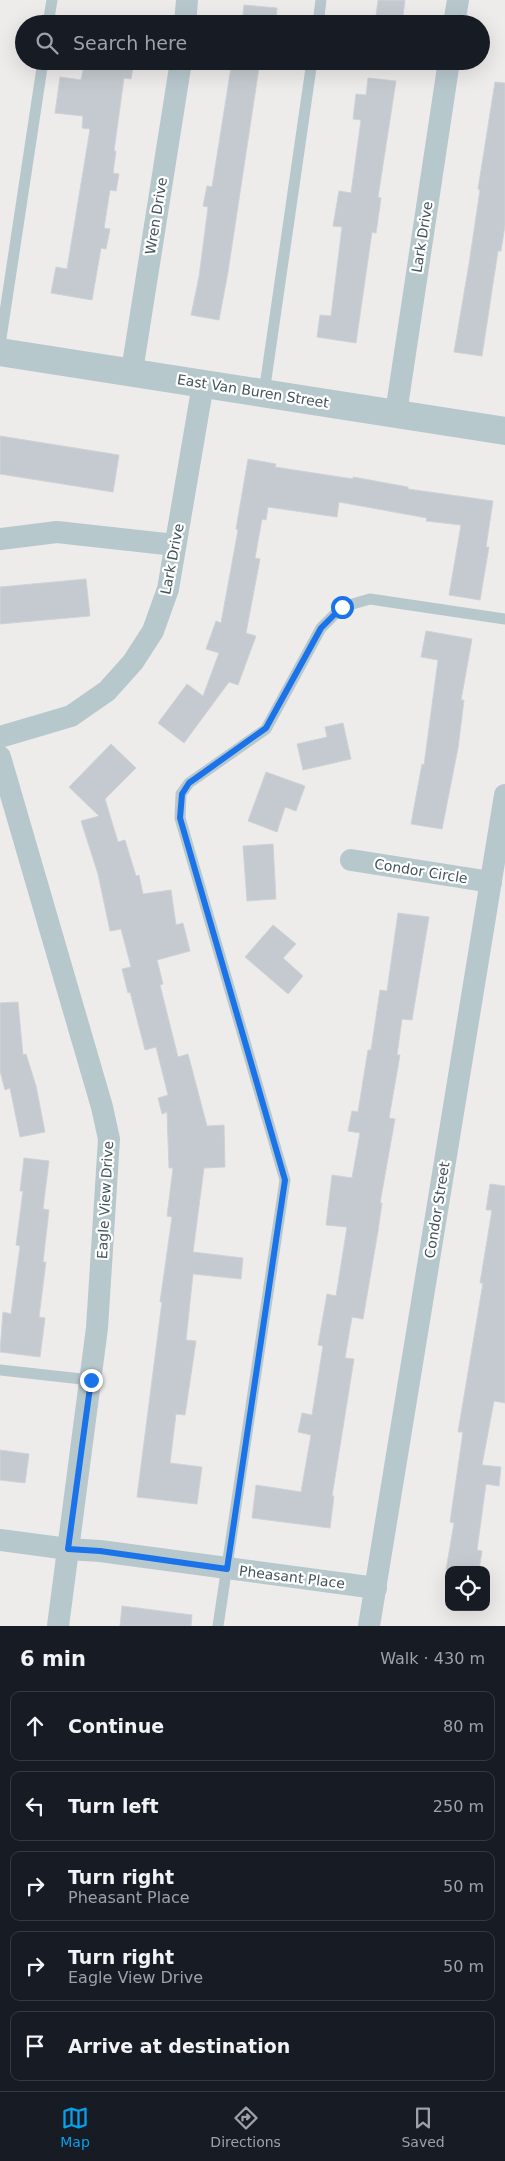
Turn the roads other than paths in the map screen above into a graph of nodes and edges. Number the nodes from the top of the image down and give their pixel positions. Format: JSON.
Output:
{"nodes":[{"id":1,"x":52,"y":0,"type":"edge"},
{"id":2,"x":187,"y":0,"type":"edge"},
{"id":3,"x":321,"y":0,"type":"edge"},
{"id":4,"x":458,"y":0,"type":"edge"},
{"id":5,"x":50,"y":15,"type":"edge"},
{"id":6,"x":186,"y":15,"type":"edge"},
{"id":7,"x":319,"y":15,"type":"edge"},
{"id":8,"x":456,"y":15,"type":"edge"},
{"id":9,"x":42,"y":70,"type":"edge"},
{"id":10,"x":180,"y":70,"type":"edge"},
{"id":11,"x":311,"y":70,"type":"edge"},
{"id":12,"x":448,"y":70,"type":"edge"},
{"id":13,"x":0,"y":345,"type":"edge"},
{"id":14,"x":0,"y":352,"type":"edge"},
{"id":15,"x":132,"y":371,"type":"junction"},
{"id":16,"x":203,"y":384,"type":"junction"},
{"id":17,"x":264,"y":393,"type":"junction"},
{"id":18,"x":396,"y":413,"type":"junction"},
{"id":19,"x":505,"y":431,"type":"edge"},
{"id":20,"x":0,"y":539,"type":"edge"},
{"id":21,"x":175,"y":545,"type":"junction"},
{"id":22,"x":505,"y":619,"type":"edge"},
{"id":23,"x":0,"y":737,"type":"edge"},
{"id":24,"x":0,"y":756,"type":"edge"},
{"id":25,"x":505,"y":794,"type":"edge"},
{"id":26,"x":351,"y":860,"type":"dead end"},
{"id":27,"x":491,"y":882,"type":"junction"},
{"id":28,"x":0,"y":1370,"type":"edge"},
{"id":29,"x":91,"y":1380,"type":"junction"},
{"id":30,"x":0,"y":1540,"type":"edge"},
{"id":31,"x":68,"y":1549,"type":"junction"},
{"id":32,"x":227,"y":1569,"type":"junction"},
{"id":33,"x":376,"y":1588,"type":"junction"},
{"id":34,"x":58,"y":1626,"type":"edge"},
{"id":35,"x":218,"y":1626,"type":"edge"},
{"id":36,"x":369,"y":1626,"type":"edge"}],
"edges":[{"from":1,"to":5,"type":"lane"},
{"from":2,"to":6,"type":"street"},
{"from":3,"to":7,"type":"lane"},
{"from":4,"to":8,"type":"street"},
{"from":9,"to":13,"type":"lane"},
{"from":10,"to":15,"type":"street","name":"Wren Drive"},
{"from":11,"to":17,"type":"lane"},
{"from":12,"to":18,"type":"street","name":"Lark Drive"},
{"from":14,"to":15,"type":"street","name":"East Van Buren Street"},
{"from":15,"to":16,"type":"street","name":"East Van Buren Street"},
{"from":16,"to":17,"type":"street","name":"East Van Buren Street"},
{"from":16,"to":21,"type":"street","name":"Lark Drive"},
{"from":17,"to":18,"type":"street","name":"East Van Buren Street"},
{"from":18,"to":19,"type":"street","name":"East Van Buren Street"},
{"from":20,"to":21,"type":"street"},
{"from":21,"to":23,"type":"street","name":"Lark Drive"},
{"from":22,"to":32,"type":"lane"},
{"from":24,"to":29,"type":"street","name":"Eagle View Drive"},
{"from":25,"to":27,"type":"street","name":"Condor Street"},
{"from":26,"to":27,"type":"street","name":"Condor Circle"},
{"from":27,"to":33,"type":"street","name":"Condor Street"},
{"from":28,"to":29,"type":"lane"},
{"from":29,"to":31,"type":"street","name":"Eagle View Drive"},
{"from":30,"to":31,"type":"street","name":"Pheasant Place"},
{"from":31,"to":32,"type":"street","name":"Pheasant Place"},
{"from":31,"to":34,"type":"street","name":"Eagle View Drive"},
{"from":32,"to":33,"type":"street","name":"Pheasant Place"},
{"from":32,"to":35,"type":"lane"},
{"from":33,"to":36,"type":"street","name":"Condor Street"}]}
